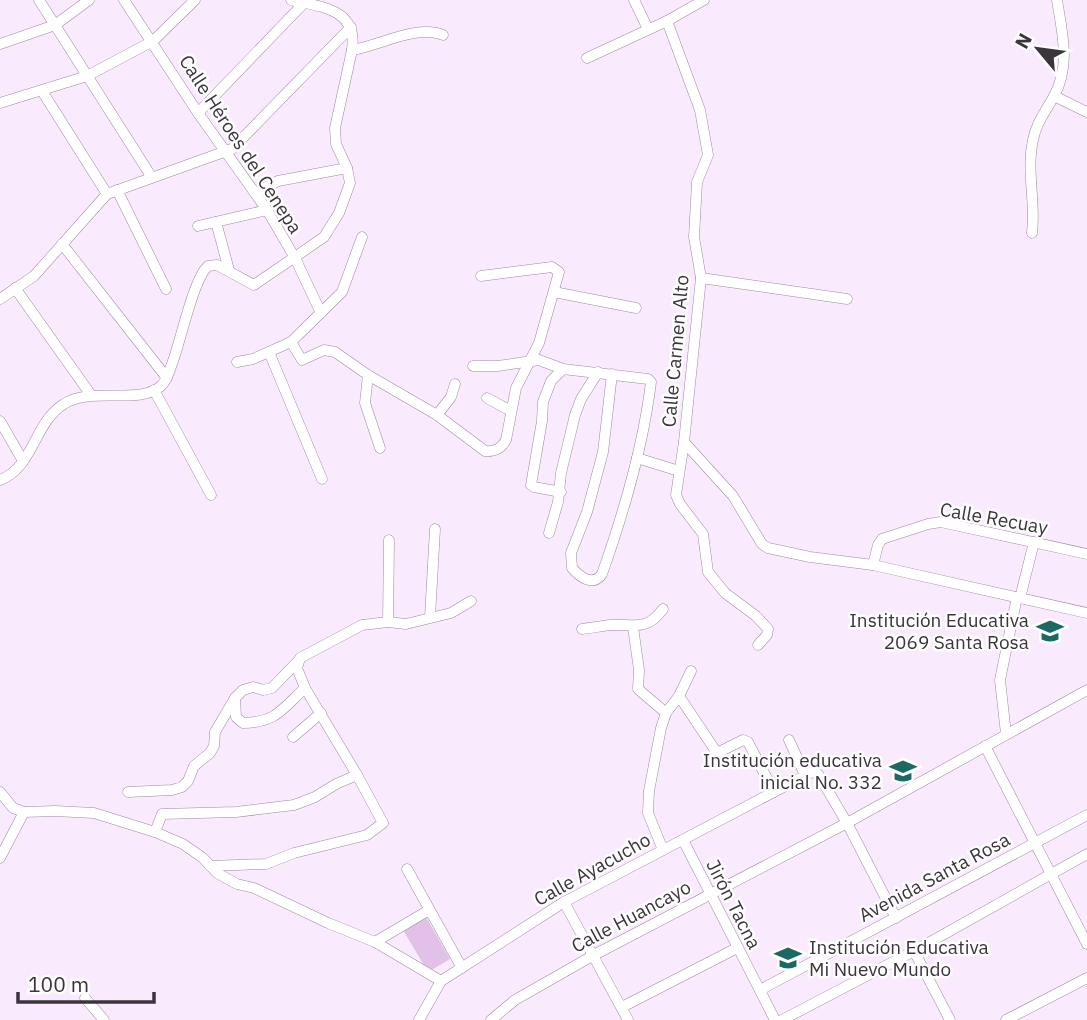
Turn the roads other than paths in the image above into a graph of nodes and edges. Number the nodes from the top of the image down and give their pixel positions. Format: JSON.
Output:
{"nodes":[{"id":1,"x":38,"y":0,"type":"edge"},
{"id":2,"x":89,"y":0,"type":"edge"},
{"id":3,"x":124,"y":0,"type":"edge"},
{"id":4,"x":195,"y":0,"type":"edge"},
{"id":5,"x":291,"y":0,"type":"edge"},
{"id":6,"x":634,"y":0,"type":"edge"},
{"id":7,"x":704,"y":0,"type":"edge"},
{"id":8,"x":1057,"y":0,"type":"edge"},
{"id":9,"x":304,"y":3,"type":"junction"},
{"id":10,"x":667,"y":20,"type":"junction"},
{"id":11,"x":55,"y":25,"type":"junction"},
{"id":12,"x":351,"y":27,"type":"junction"},
{"id":13,"x":648,"y":29,"type":"junction"},
{"id":14,"x":443,"y":35,"type":"dead end"},
{"id":15,"x":153,"y":41,"type":"junction"},
{"id":16,"x":0,"y":44,"type":"edge"},
{"id":17,"x":352,"y":50,"type":"junction"},
{"id":18,"x":587,"y":58,"type":"dead end"},
{"id":19,"x":87,"y":76,"type":"junction"},
{"id":20,"x":42,"y":91,"type":"junction"},
{"id":21,"x":1054,"y":96,"type":"junction"},
{"id":22,"x":0,"y":103,"type":"edge"},
{"id":23,"x":1087,"y":112,"type":"edge"},
{"id":24,"x":198,"y":113,"type":"junction"},
{"id":25,"x":225,"y":150,"type":"junction"},
{"id":26,"x":347,"y":168,"type":"junction"},
{"id":27,"x":151,"y":176,"type":"junction"},
{"id":28,"x":112,"y":192,"type":"junction"},
{"id":29,"x":255,"y":193,"type":"junction"},
{"id":30,"x":267,"y":210,"type":"junction"},
{"id":31,"x":216,"y":222,"type":"junction"},
{"id":32,"x":198,"y":226,"type":"dead end"},
{"id":33,"x":1032,"y":233,"type":"dead end"},
{"id":34,"x":362,"y":237,"type":"dead end"},
{"id":35,"x":62,"y":244,"type":"junction"},
{"id":36,"x":295,"y":258,"type":"junction"},
{"id":37,"x":229,"y":270,"type":"junction"},
{"id":38,"x":481,"y":276,"type":"dead end"},
{"id":39,"x":701,"y":278,"type":"junction"},
{"id":40,"x":15,"y":288,"type":"junction"},
{"id":41,"x":166,"y":289,"type":"dead end"},
{"id":42,"x":554,"y":292,"type":"junction"},
{"id":43,"x":0,"y":299,"type":"edge"},
{"id":44,"x":847,"y":299,"type":"dead end"},
{"id":45,"x":636,"y":308,"type":"dead end"},
{"id":46,"x":321,"y":313,"type":"junction"},
{"id":47,"x":291,"y":342,"type":"junction"},
{"id":48,"x":269,"y":352,"type":"junction"},
{"id":49,"x":237,"y":362,"type":"dead end"},
{"id":50,"x":528,"y":363,"type":"junction"},
{"id":51,"x":473,"y":366,"type":"dead end"},
{"id":52,"x":562,"y":369,"type":"junction"},
{"id":53,"x":598,"y":372,"type":"junction"},
{"id":54,"x":612,"y":374,"type":"junction"},
{"id":55,"x":368,"y":375,"type":"junction"},
{"id":56,"x":167,"y":378,"type":"junction"},
{"id":57,"x":455,"y":384,"type":"dead end"},
{"id":58,"x":155,"y":390,"type":"junction"},
{"id":59,"x":90,"y":395,"type":"junction"},
{"id":60,"x":487,"y":397,"type":"dead end"},
{"id":61,"x":510,"y":411,"type":"junction"},
{"id":62,"x":437,"y":415,"type":"junction"},
{"id":63,"x":1,"y":426,"type":"edge"},
{"id":64,"x":684,"y":442,"type":"junction"},
{"id":65,"x":380,"y":448,"type":"dead end"},
{"id":66,"x":637,"y":458,"type":"junction"},
{"id":67,"x":23,"y":461,"type":"junction"},
{"id":68,"x":678,"y":471,"type":"junction"},
{"id":69,"x":322,"y":479,"type":"dead end"},
{"id":70,"x":0,"y":480,"type":"edge"},
{"id":71,"x":561,"y":492,"type":"junction"},
{"id":72,"x":211,"y":495,"type":"dead end"},
{"id":73,"x":435,"y":529,"type":"dead end"},
{"id":74,"x":549,"y":533,"type":"dead end"},
{"id":75,"x":389,"y":540,"type":"dead end"},
{"id":76,"x":1034,"y":542,"type":"junction"},
{"id":77,"x":1087,"y":555,"type":"edge"},
{"id":78,"x":873,"y":565,"type":"junction"},
{"id":79,"x":1018,"y":598,"type":"junction"},
{"id":80,"x":471,"y":601,"type":"dead end"},
{"id":81,"x":663,"y":609,"type":"dead end"},
{"id":82,"x":1087,"y":613,"type":"edge"},
{"id":83,"x":430,"y":617,"type":"junction"},
{"id":84,"x":388,"y":622,"type":"junction"},
{"id":85,"x":633,"y":627,"type":"junction"},
{"id":86,"x":582,"y":629,"type":"dead end"},
{"id":87,"x":758,"y":645,"type":"dead end"},
{"id":88,"x":300,"y":658,"type":"junction"},
{"id":89,"x":691,"y":671,"type":"dead end"},
{"id":90,"x":305,"y":688,"type":"junction"},
{"id":91,"x":1087,"y":690,"type":"edge"},
{"id":92,"x":679,"y":696,"type":"junction"},
{"id":93,"x":235,"y":698,"type":"junction"},
{"id":94,"x":321,"y":713,"type":"junction"},
{"id":95,"x":666,"y":713,"type":"junction"},
{"id":96,"x":1006,"y":734,"type":"junction"},
{"id":97,"x":293,"y":737,"type":"dead end"},
{"id":98,"x":789,"y":740,"type":"dead end"},
{"id":99,"x":985,"y":747,"type":"junction"},
{"id":100,"x":358,"y":775,"type":"junction"},
{"id":101,"x":805,"y":775,"type":"junction"},
{"id":102,"x":0,"y":792,"type":"edge"},
{"id":103,"x":128,"y":792,"type":"dead end"},
{"id":104,"x":774,"y":792,"type":"junction"},
{"id":105,"x":24,"y":811,"type":"junction"},
{"id":106,"x":1087,"y":815,"type":"edge"},
{"id":107,"x":847,"y":823,"type":"junction"},
{"id":108,"x":155,"y":832,"type":"junction"},
{"id":109,"x":683,"y":840,"type":"junction"},
{"id":110,"x":1034,"y":843,"type":"junction"},
{"id":111,"x":663,"y":850,"type":"junction"},
{"id":112,"x":1087,"y":854,"type":"edge"},
{"id":113,"x":0,"y":858,"type":"edge"},
{"id":114,"x":210,"y":866,"type":"junction"},
{"id":115,"x":407,"y":869,"type":"dead end"},
{"id":116,"x":1050,"y":874,"type":"junction"},
{"id":117,"x":709,"y":894,"type":"junction"},
{"id":118,"x":564,"y":902,"type":"junction"},
{"id":119,"x":429,"y":910,"type":"junction"},
{"id":120,"x":896,"y":918,"type":"junction"},
{"id":121,"x":374,"y":942,"type":"junction"},
{"id":122,"x":1087,"y":944,"type":"edge"},
{"id":123,"x":737,"y":948,"type":"junction"},
{"id":124,"x":914,"y":951,"type":"junction"},
{"id":125,"x":594,"y":955,"type":"junction"},
{"id":126,"x":462,"y":968,"type":"junction"},
{"id":127,"x":1087,"y":978,"type":"edge"},
{"id":128,"x":441,"y":981,"type":"junction"},
{"id":129,"x":760,"y":990,"type":"junction"},
{"id":130,"x":85,"y":998,"type":"dead end"},
{"id":131,"x":622,"y":1007,"type":"junction"},
{"id":132,"x":104,"y":1020,"type":"edge"},
{"id":133,"x":419,"y":1020,"type":"edge"},
{"id":134,"x":491,"y":1020,"type":"edge"},
{"id":135,"x":628,"y":1020,"type":"edge"},
{"id":136,"x":775,"y":1020,"type":"edge"},
{"id":137,"x":782,"y":1020,"type":"edge"},
{"id":138,"x":950,"y":1020,"type":"edge"},
{"id":139,"x":1006,"y":1020,"type":"edge"}],
"edges":[{"from":1,"to":11,"type":"street"},
{"from":2,"to":11,"type":"street"},
{"from":3,"to":15,"type":"street","name":"Calle Héroes del Cenepa"},
{"from":4,"to":15,"type":"street"},
{"from":5,"to":9,"type":"street"},
{"from":6,"to":13,"type":"street"},
{"from":7,"to":10,"type":"street"},
{"from":8,"to":21,"type":"street"},
{"from":9,"to":12,"type":"street"},
{"from":9,"to":24,"type":"street"},
{"from":10,"to":13,"type":"street"},
{"from":10,"to":39,"type":"street","name":"Calle Carmen Alto"},
{"from":11,"to":16,"type":"street"},
{"from":11,"to":19,"type":"street"},
{"from":12,"to":17,"type":"street"},
{"from":12,"to":25,"type":"street"},
{"from":13,"to":18,"type":"street"},
{"from":14,"to":17,"type":"street"},
{"from":15,"to":19,"type":"street"},
{"from":15,"to":24,"type":"street","name":"Calle Héroes del Cenepa"},
{"from":17,"to":26,"type":"street"},
{"from":19,"to":20,"type":"street"},
{"from":19,"to":27,"type":"street"},
{"from":20,"to":22,"type":"street"},
{"from":20,"to":28,"type":"street"},
{"from":21,"to":23,"type":"street"},
{"from":21,"to":33,"type":"street"},
{"from":24,"to":25,"type":"street","name":"Calle Héroes del Cenepa"},
{"from":25,"to":27,"type":"street"},
{"from":25,"to":29,"type":"street","name":"Calle Héroes del Cenepa"},
{"from":26,"to":29,"type":"street"},
{"from":26,"to":36,"type":"street"},
{"from":27,"to":28,"type":"street"},
{"from":28,"to":35,"type":"street"},
{"from":28,"to":41,"type":"street"},
{"from":29,"to":30,"type":"street","name":"Calle Héroes del Cenepa"},
{"from":30,"to":31,"type":"street"},
{"from":30,"to":36,"type":"street","name":"Calle Héroes del Cenepa"},
{"from":31,"to":32,"type":"street"},
{"from":31,"to":37,"type":"street"},
{"from":34,"to":46,"type":"street"},
{"from":35,"to":40,"type":"street"},
{"from":35,"to":56,"type":"street"},
{"from":36,"to":37,"type":"street"},
{"from":36,"to":46,"type":"street","name":"Calle Héroes del Cenepa"},
{"from":37,"to":56,"type":"street"},
{"from":38,"to":42,"type":"street"},
{"from":39,"to":44,"type":"street"},
{"from":39,"to":64,"type":"street","name":"Calle Carmen Alto"},
{"from":40,"to":43,"type":"street"},
{"from":40,"to":59,"type":"street"},
{"from":42,"to":45,"type":"street"},
{"from":42,"to":50,"type":"street"},
{"from":46,"to":47,"type":"street"},
{"from":47,"to":48,"type":"street"},
{"from":47,"to":55,"type":"street"},
{"from":48,"to":49,"type":"street"},
{"from":48,"to":69,"type":"street"},
{"from":50,"to":51,"type":"street"},
{"from":50,"to":52,"type":"street"},
{"from":50,"to":61,"type":"street"},
{"from":52,"to":53,"type":"street"},
{"from":52,"to":71,"type":"street"},
{"from":53,"to":54,"type":"street"},
{"from":53,"to":71,"type":"street"},
{"from":54,"to":66,"type":"street"},
{"from":54,"to":66,"type":"street"},
{"from":55,"to":62,"type":"street"},
{"from":55,"to":65,"type":"street"},
{"from":56,"to":58,"type":"street"},
{"from":57,"to":62,"type":"street"},
{"from":58,"to":59,"type":"street"},
{"from":58,"to":72,"type":"street"},
{"from":59,"to":67,"type":"street"},
{"from":60,"to":61,"type":"street"},
{"from":61,"to":62,"type":"street"},
{"from":63,"to":67,"type":"street"},
{"from":64,"to":68,"type":"street"},
{"from":64,"to":78,"type":"street","name":"Calle Carmen Alto"},
{"from":66,"to":68,"type":"street"},
{"from":67,"to":70,"type":"street"},
{"from":68,"to":87,"type":"street"},
{"from":71,"to":74,"type":"street"},
{"from":73,"to":83,"type":"street"},
{"from":75,"to":84,"type":"street"},
{"from":76,"to":77,"type":"street","name":"Calle Recuay"},
{"from":76,"to":78,"type":"street","name":"Calle Recuay"},
{"from":76,"to":79,"type":"street"},
{"from":78,"to":79,"type":"street","name":"Calle Carmen Alto"},
{"from":79,"to":82,"type":"street","name":"Calle Carmen Alto"},
{"from":79,"to":96,"type":"street"},
{"from":80,"to":83,"type":"street"},
{"from":81,"to":85,"type":"street"},
{"from":83,"to":84,"type":"street"},
{"from":84,"to":88,"type":"street"},
{"from":85,"to":86,"type":"street"},
{"from":85,"to":95,"type":"street"},
{"from":88,"to":90,"type":"street"},
{"from":88,"to":93,"type":"street"},
{"from":89,"to":92,"type":"street"},
{"from":90,"to":93,"type":"street"},
{"from":90,"to":94,"type":"street"},
{"from":91,"to":96,"type":"street","name":"Calle Huancayo"},
{"from":92,"to":95,"type":"street"},
{"from":92,"to":104,"type":"street"},
{"from":93,"to":103,"type":"street"},
{"from":94,"to":97,"type":"street"},
{"from":94,"to":100,"type":"street"},
{"from":95,"to":111,"type":"street"},
{"from":96,"to":99,"type":"street","name":"Calle Huancayo"},
{"from":98,"to":101,"type":"street"},
{"from":99,"to":107,"type":"street","name":"Calle Huancayo"},
{"from":99,"to":110,"type":"street"},
{"from":100,"to":108,"type":"street"},
{"from":100,"to":114,"type":"street"},
{"from":101,"to":104,"type":"street","name":"Calle Ayacucho"},
{"from":101,"to":107,"type":"street"},
{"from":102,"to":105,"type":"street"},
{"from":104,"to":109,"type":"street","name":"Calle Ayacucho"},
{"from":105,"to":108,"type":"street"},
{"from":105,"to":113,"type":"street"},
{"from":106,"to":110,"type":"street","name":"Avenida Santa Rosa"},
{"from":107,"to":117,"type":"street","name":"Calle Huancayo"},
{"from":107,"to":120,"type":"street"},
{"from":108,"to":114,"type":"street"},
{"from":109,"to":111,"type":"street","name":"Calle Ayacucho"},
{"from":109,"to":117,"type":"street","name":"Jirón Tacna"},
{"from":110,"to":116,"type":"street"},
{"from":110,"to":120,"type":"street","name":"Avenida Santa Rosa"},
{"from":111,"to":118,"type":"street","name":"Calle Ayacucho"},
{"from":112,"to":116,"type":"street"},
{"from":114,"to":121,"type":"street"},
{"from":115,"to":119,"type":"street"},
{"from":116,"to":122,"type":"street"},
{"from":116,"to":124,"type":"street"},
{"from":117,"to":123,"type":"street","name":"Jirón Tacna"},
{"from":117,"to":125,"type":"street","name":"Calle Huancayo"},
{"from":118,"to":125,"type":"street"},
{"from":118,"to":126,"type":"street","name":"Calle Ayacucho"},
{"from":119,"to":121,"type":"street"},
{"from":119,"to":126,"type":"street"},
{"from":120,"to":129,"type":"street","name":"Avenida Santa Rosa"},
{"from":121,"to":128,"type":"street"},
{"from":123,"to":129,"type":"street","name":"Jirón Tacna"},
{"from":123,"to":131,"type":"street"},
{"from":124,"to":137,"type":"street"},
{"from":124,"to":138,"type":"street"},
{"from":125,"to":131,"type":"street"},
{"from":125,"to":134,"type":"street","name":"Calle Huancayo"},
{"from":126,"to":128,"type":"street","name":"Calle Ayacucho"},
{"from":127,"to":139,"type":"street"},
{"from":128,"to":133,"type":"street","name":"Calle Ayacucho"},
{"from":129,"to":136,"type":"street","name":"Jirón Tacna"},
{"from":130,"to":132,"type":"street"},
{"from":131,"to":135,"type":"street"}]}
